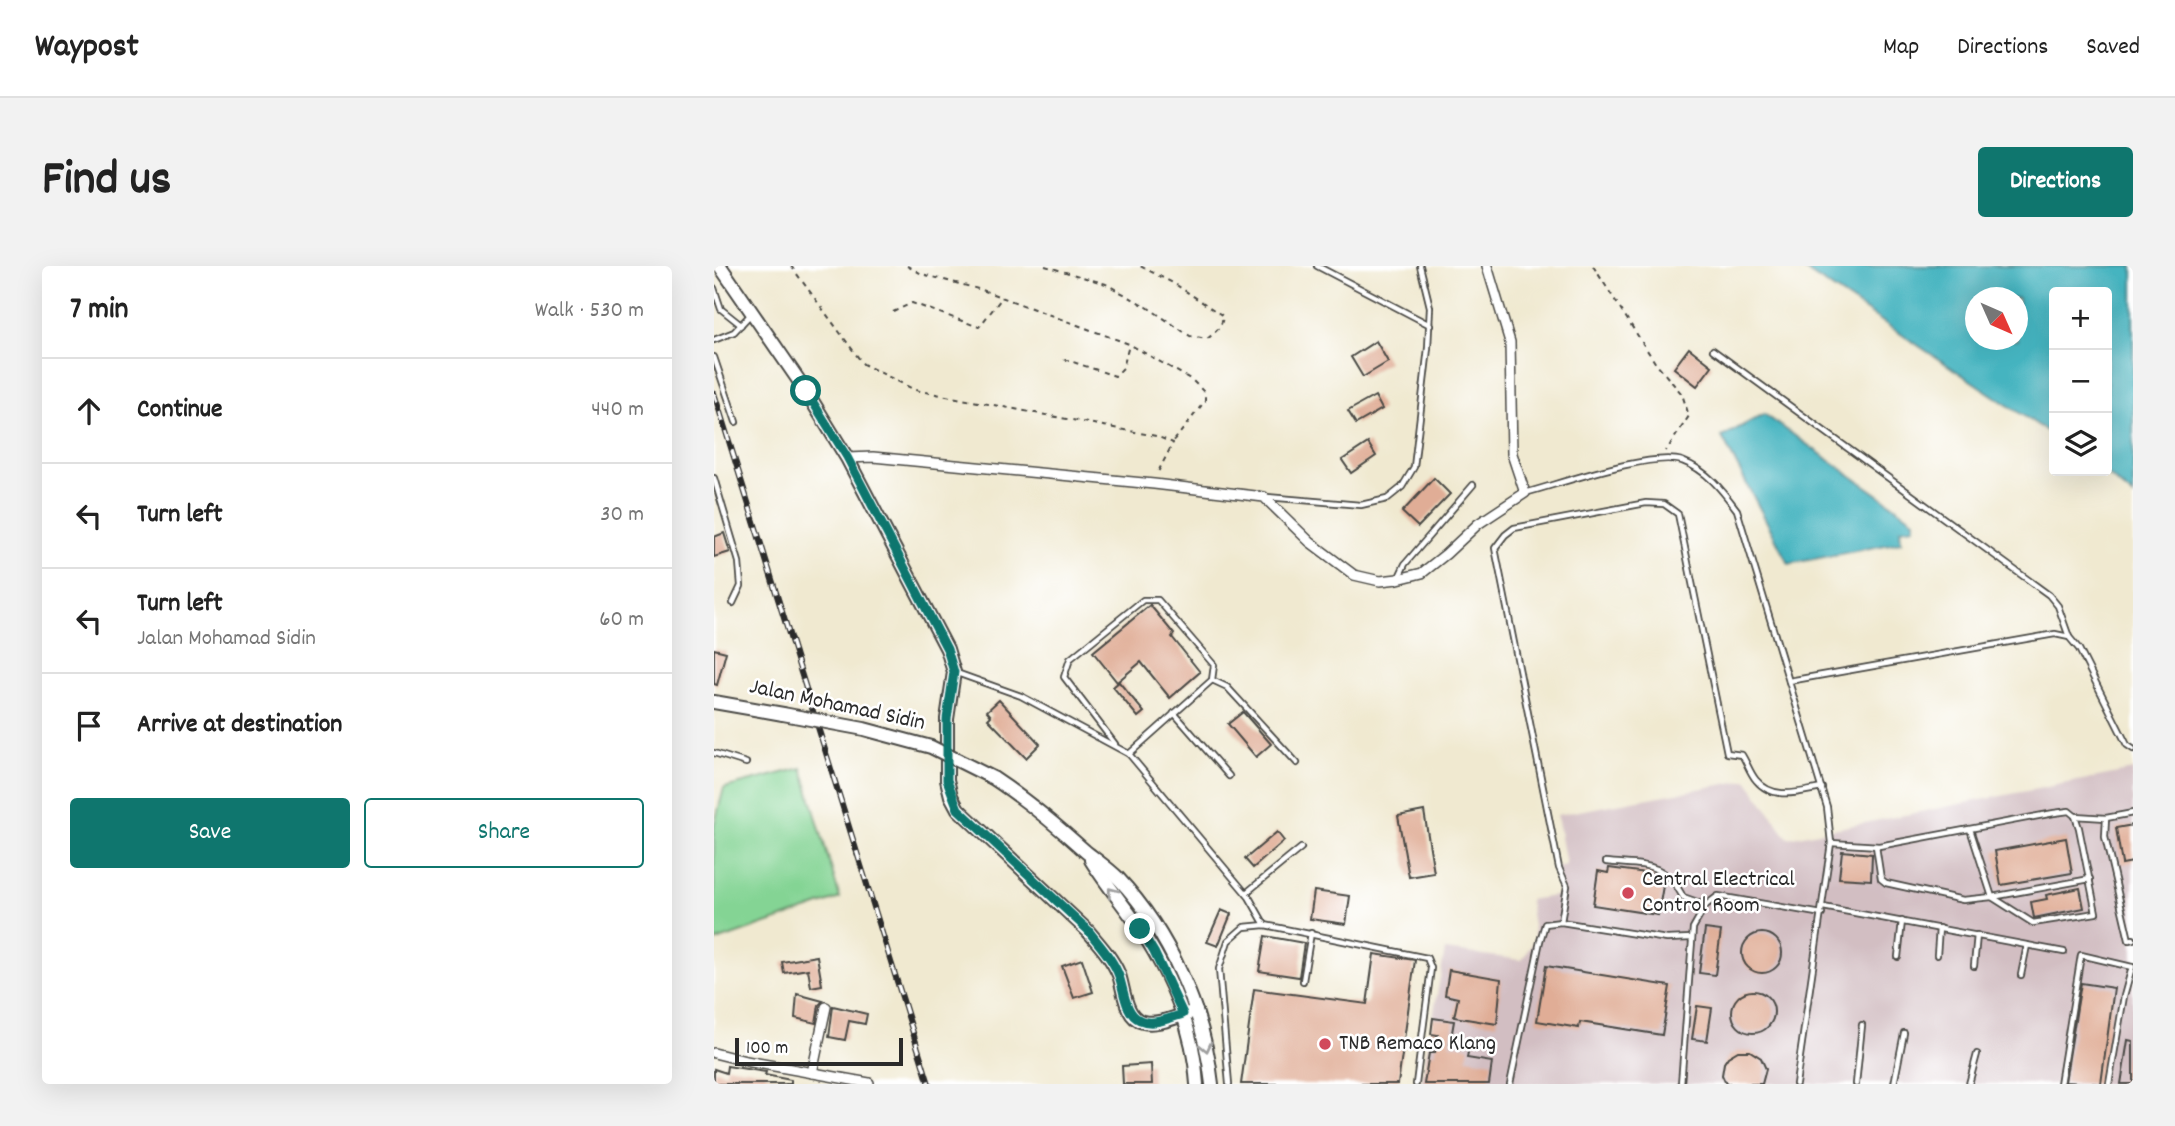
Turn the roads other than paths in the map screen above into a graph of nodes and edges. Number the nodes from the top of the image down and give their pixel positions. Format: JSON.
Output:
{"nodes":[{"id":1,"x":720,"y":266,"type":"edge"},
{"id":2,"x":1317,"y":266,"type":"edge"},
{"id":3,"x":1420,"y":266,"type":"edge"},
{"id":4,"x":1487,"y":266,"type":"edge"},
{"id":5,"x":714,"y":288,"type":"edge"},
{"id":6,"x":752,"y":312,"type":"junction"},
{"id":7,"x":741,"y":325,"type":"junction"},
{"id":8,"x":1430,"y":325,"type":"junction"},
{"id":9,"x":714,"y":341,"type":"edge"},
{"id":10,"x":1713,"y":350,"type":"dead end"},
{"id":11,"x":714,"y":357,"type":"edge"},
{"id":12,"x":736,"y":422,"type":"dead end"},
{"id":13,"x":847,"y":457,"type":"junction"},
{"id":14,"x":714,"y":478,"type":"edge"},
{"id":15,"x":1473,"y":485,"type":"dead end"},
{"id":16,"x":1525,"y":493,"type":"junction"},
{"id":17,"x":1264,"y":497,"type":"junction"},
{"id":18,"x":1398,"y":579,"type":"junction"},
{"id":19,"x":733,"y":603,"type":"dead end"},
{"id":20,"x":2069,"y":637,"type":"junction"},
{"id":21,"x":954,"y":672,"type":"junction"},
{"id":22,"x":1212,"y":680,"type":"junction"},
{"id":23,"x":1789,"y":681,"type":"junction"},
{"id":24,"x":714,"y":702,"type":"edge"},
{"id":25,"x":1174,"y":713,"type":"junction"},
{"id":26,"x":1115,"y":744,"type":"junction"},
{"id":27,"x":2133,"y":749,"type":"edge"},
{"id":28,"x":714,"y":753,"type":"edge"},
{"id":29,"x":1129,"y":754,"type":"junction"},
{"id":30,"x":746,"y":763,"type":"dead end"},
{"id":31,"x":1297,"y":763,"type":"dead end"},
{"id":32,"x":1228,"y":776,"type":"dead end"},
{"id":33,"x":1822,"y":788,"type":"junction"},
{"id":34,"x":2133,"y":813,"type":"edge"},
{"id":35,"x":2075,"y":816,"type":"junction"},
{"id":36,"x":2106,"y":818,"type":"junction"},
{"id":37,"x":1970,"y":829,"type":"junction"},
{"id":38,"x":1831,"y":843,"type":"junction"},
{"id":39,"x":1876,"y":846,"type":"junction"},
{"id":40,"x":1301,"y":848,"type":"dead end"},
{"id":41,"x":1606,"y":862,"type":"dead end"},
{"id":42,"x":2090,"y":879,"type":"junction"},
{"id":43,"x":1246,"y":893,"type":"junction"},
{"id":44,"x":1992,"y":897,"type":"junction"},
{"id":45,"x":1706,"y":905,"type":"junction"},
{"id":46,"x":1823,"y":906,"type":"junction"},
{"id":47,"x":1822,"y":914,"type":"junction"},
{"id":48,"x":1902,"y":921,"type":"junction"},
{"id":49,"x":1561,"y":922,"type":"junction"},
{"id":50,"x":1265,"y":925,"type":"junction"},
{"id":51,"x":1940,"y":928,"type":"junction"},
{"id":52,"x":1311,"y":933,"type":"junction"},
{"id":53,"x":1977,"y":935,"type":"junction"},
{"id":54,"x":1692,"y":938,"type":"junction"},
{"id":55,"x":2133,"y":939,"type":"edge"},
{"id":56,"x":2026,"y":944,"type":"junction"},
{"id":57,"x":2064,"y":952,"type":"dead end"},
{"id":58,"x":1937,"y":955,"type":"dead end"},
{"id":59,"x":1898,"y":957,"type":"dead end"},
{"id":60,"x":1974,"y":966,"type":"dead end"},
{"id":61,"x":2132,"y":967,"type":"edge"},
{"id":62,"x":2021,"y":975,"type":"dead end"},
{"id":63,"x":1303,"y":981,"type":"dead end"},
{"id":64,"x":827,"y":1007,"type":"dead end"},
{"id":65,"x":1189,"y":1013,"type":"junction"},
{"id":66,"x":1862,"y":1025,"type":"dead end"},
{"id":67,"x":1904,"y":1032,"type":"dead end"},
{"id":68,"x":714,"y":1053,"type":"edge"},
{"id":69,"x":1977,"y":1054,"type":"dead end"},
{"id":70,"x":812,"y":1073,"type":"junction"},
{"id":71,"x":869,"y":1083,"type":"edge"},
{"id":72,"x":1197,"y":1084,"type":"edge"},
{"id":73,"x":1212,"y":1084,"type":"edge"},
{"id":74,"x":1229,"y":1084,"type":"edge"},
{"id":75,"x":1416,"y":1084,"type":"edge"},
{"id":76,"x":1510,"y":1084,"type":"edge"},
{"id":77,"x":1681,"y":1084,"type":"edge"},
{"id":78,"x":1796,"y":1084,"type":"edge"},
{"id":79,"x":1856,"y":1084,"type":"edge"},
{"id":80,"x":1894,"y":1084,"type":"edge"},
{"id":81,"x":1969,"y":1084,"type":"edge"},
{"id":82,"x":2060,"y":1084,"type":"edge"},
{"id":83,"x":2109,"y":1084,"type":"edge"}],
"edges":[{"from":1,"to":6,"type":"street"},
{"from":2,"to":8,"type":"lane"},
{"from":3,"to":8,"type":"lane"},
{"from":4,"to":16,"type":"street"},
{"from":5,"to":7,"type":"lane"},
{"from":6,"to":7,"type":"lane"},
{"from":6,"to":13,"type":"street"},
{"from":7,"to":9,"type":"lane"},
{"from":8,"to":17,"type":"lane"},
{"from":10,"to":20,"type":"lane"},
{"from":11,"to":12,"type":"lane"},
{"from":13,"to":17,"type":"street"},
{"from":13,"to":21,"type":"street"},
{"from":14,"to":19,"type":"lane"},
{"from":15,"to":18,"type":"lane"},
{"from":16,"to":18,"type":"street"},
{"from":16,"to":23,"type":"lane"},
{"from":17,"to":18,"type":"street"},
{"from":20,"to":23,"type":"lane"},
{"from":20,"to":27,"type":"lane"},
{"from":21,"to":26,"type":"lane"},
{"from":21,"to":65,"type":"street"},
{"from":22,"to":25,"type":"lane"},
{"from":22,"to":26,"type":"lane"},
{"from":22,"to":31,"type":"lane"},
{"from":23,"to":33,"type":"lane"},
{"from":24,"to":65,"type":"street","name":"Jalan Mohamad Sidin","bridge":true},
{"from":25,"to":29,"type":"lane"},
{"from":25,"to":32,"type":"lane"},
{"from":26,"to":29,"type":"lane"},
{"from":28,"to":30,"type":"lane"},
{"from":29,"to":43,"type":"lane"},
{"from":33,"to":38,"type":"lane"},
{"from":33,"to":49,"type":"lane"},
{"from":34,"to":36,"type":"lane"},
{"from":35,"to":36,"type":"lane"},
{"from":35,"to":37,"type":"lane"},
{"from":35,"to":42,"type":"lane"},
{"from":36,"to":55,"type":"lane"},
{"from":37,"to":39,"type":"lane"},
{"from":37,"to":44,"type":"lane"},
{"from":38,"to":39,"type":"lane"},
{"from":38,"to":46,"type":"lane"},
{"from":39,"to":44,"type":"lane"},
{"from":40,"to":43,"type":"lane"},
{"from":41,"to":45,"type":"lane"},
{"from":42,"to":44,"type":"lane"},
{"from":42,"to":44,"type":"lane"},
{"from":43,"to":50,"type":"lane"},
{"from":45,"to":47,"type":"lane"},
{"from":45,"to":54,"type":"lane"},
{"from":46,"to":47,"type":"lane"},
{"from":46,"to":48,"type":"lane"},
{"from":47,"to":78,"type":"lane"},
{"from":48,"to":51,"type":"lane"},
{"from":48,"to":59,"type":"lane"},
{"from":49,"to":54,"type":"lane"},
{"from":49,"to":76,"type":"lane"},
{"from":50,"to":52,"type":"lane"},
{"from":50,"to":74,"type":"lane"},
{"from":51,"to":53,"type":"lane"},
{"from":51,"to":58,"type":"lane"},
{"from":52,"to":63,"type":"lane"},
{"from":52,"to":75,"type":"lane"},
{"from":53,"to":56,"type":"lane"},
{"from":53,"to":60,"type":"lane"},
{"from":54,"to":77,"type":"lane"},
{"from":56,"to":57,"type":"lane"},
{"from":56,"to":62,"type":"lane"},
{"from":61,"to":82,"type":"lane"},
{"from":61,"to":83,"type":"lane"},
{"from":64,"to":70,"type":"street"},
{"from":65,"to":72,"type":"street","name":"Jalan Mohamad Sidin"},
{"from":65,"to":73,"type":"street","name":"Jalan Mohamad Sidin","one_way":true},
{"from":66,"to":79,"type":"lane"},
{"from":67,"to":80,"type":"lane"},
{"from":68,"to":70,"type":"street"},
{"from":69,"to":81,"type":"lane"},
{"from":70,"to":71,"type":"street"}]}
